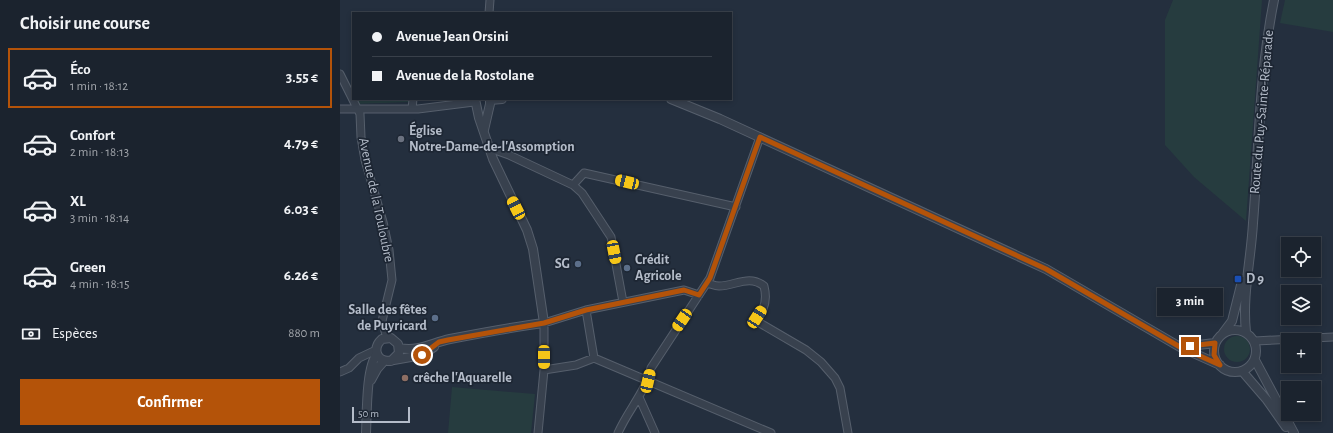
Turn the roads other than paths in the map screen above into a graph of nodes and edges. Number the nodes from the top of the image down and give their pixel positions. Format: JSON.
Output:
{"nodes":[{"id":1,"x":490,"y":0,"type":"edge"},
{"id":2,"x":1274,"y":0,"type":"edge"},
{"id":3,"x":489,"y":12,"type":"edge"},
{"id":4,"x":340,"y":74,"type":"edge"},
{"id":5,"x":352,"y":99,"type":"edge"},
{"id":6,"x":352,"y":100,"type":"edge"},
{"id":7,"x":413,"y":100,"type":"edge"},
{"id":8,"x":673,"y":100,"type":"edge"},
{"id":9,"x":490,"y":102,"type":"edge"},
{"id":10,"x":475,"y":103,"type":"edge"},
{"id":11,"x":340,"y":109,"type":"edge"},
{"id":12,"x":412,"y":109,"type":"junction"},
{"id":13,"x":357,"y":110,"type":"junction"},
{"id":14,"x":484,"y":131,"type":"junction"},
{"id":15,"x":760,"y":137,"type":"junction"},
{"id":16,"x":489,"y":148,"type":"junction"},
{"id":17,"x":573,"y":185,"type":"junction"},
{"id":18,"x":736,"y":207,"type":"junction"},
{"id":19,"x":1253,"y":225,"type":"junction"},
{"id":20,"x":707,"y":283,"type":"junction"},
{"id":21,"x":699,"y":295,"type":"junction"},
{"id":22,"x":623,"y":302,"type":"junction"},
{"id":23,"x":586,"y":310,"type":"junction"},
{"id":24,"x":544,"y":323,"type":"junction"},
{"id":25,"x":1246,"y":332,"type":"junction"},
{"id":26,"x":1222,"y":334,"type":"junction"},
{"id":27,"x":1333,"y":337,"type":"edge"},
{"id":28,"x":386,"y":338,"type":"junction"},
{"id":29,"x":1255,"y":341,"type":"junction"},
{"id":30,"x":439,"y":342,"type":"junction"},
{"id":31,"x":1215,"y":343,"type":"junction"},
{"id":32,"x":1180,"y":347,"type":"junction"},
{"id":33,"x":399,"y":348,"type":"junction"},
{"id":34,"x":376,"y":352,"type":"junction"},
{"id":35,"x":594,"y":358,"type":"junction"},
{"id":36,"x":1255,"y":360,"type":"junction"},
{"id":37,"x":388,"y":361,"type":"junction"},
{"id":38,"x":1220,"y":365,"type":"junction"},
{"id":39,"x":544,"y":370,"type":"junction"},
{"id":40,"x":1242,"y":371,"type":"junction"},
{"id":41,"x":340,"y":372,"type":"edge"},
{"id":42,"x":648,"y":381,"type":"junction"},
{"id":43,"x":370,"y":383,"type":"junction"},
{"id":44,"x":639,"y":397,"type":"junction"},
{"id":45,"x":366,"y":433,"type":"edge"},
{"id":46,"x":538,"y":433,"type":"edge"},
{"id":47,"x":618,"y":433,"type":"edge"},
{"id":48,"x":655,"y":433,"type":"edge"},
{"id":49,"x":771,"y":433,"type":"edge"},
{"id":50,"x":848,"y":433,"type":"edge"},
{"id":51,"x":1290,"y":433,"type":"edge"},
{"id":52,"x":1294,"y":433,"type":"edge"}],
"edges":[{"from":1,"to":3,"type":"street"},
{"from":2,"to":19,"type":"street","name":"Route du Puy-Sainte-Réparade"},
{"from":4,"to":5,"type":"street","name":"Avenue de la Touloubre"},
{"from":6,"to":13,"type":"street","name":"Avenue de la Touloubre"},
{"from":7,"to":12,"type":"street"},
{"from":8,"to":15,"type":"street"},
{"from":9,"to":10,"type":"street"},
{"from":9,"to":14,"type":"street"},
{"from":10,"to":12,"type":"street"},
{"from":10,"to":14,"type":"street"},
{"from":11,"to":13,"type":"street"},
{"from":12,"to":13,"type":"street"},
{"from":13,"to":28,"type":"street","name":"Avenue de la Touloubre"},
{"from":14,"to":16,"type":"street"},
{"from":15,"to":18,"type":"street"},
{"from":15,"to":32,"type":"street"},
{"from":16,"to":17,"type":"street"},
{"from":16,"to":24,"type":"street"},
{"from":17,"to":18,"type":"street"},
{"from":17,"to":22,"type":"street"},
{"from":18,"to":20,"type":"street"},
{"from":19,"to":25,"type":"street","name":"Route du Puy-Sainte-Réparade"},
{"from":19,"to":26,"type":"street","name":"Route du Puy-Sainte-Réparade"},
{"from":20,"to":21,"type":"street"},
{"from":20,"to":50,"type":"street"},
{"from":21,"to":22,"type":"street"},
{"from":21,"to":42,"type":"street"},
{"from":22,"to":23,"type":"street"},
{"from":23,"to":24,"type":"street"},
{"from":23,"to":35,"type":"street"},
{"from":24,"to":30,"type":"street"},
{"from":24,"to":39,"type":"street"},
{"from":25,"to":26,"type":"street"},
{"from":25,"to":29,"type":"street"},
{"from":26,"to":31,"type":"street"},
{"from":27,"to":29,"type":"street"},
{"from":28,"to":33,"type":"street"},
{"from":28,"to":34,"type":"street"},
{"from":29,"to":36,"type":"street"},
{"from":30,"to":33,"type":"street"},
{"from":30,"to":37,"type":"street"},
{"from":31,"to":32,"type":"street"},
{"from":31,"to":38,"type":"street"},
{"from":32,"to":38,"type":"street"},
{"from":33,"to":37,"type":"street"},
{"from":34,"to":37,"type":"street"},
{"from":34,"to":41,"type":"street"},
{"from":34,"to":43,"type":"street"},
{"from":35,"to":39,"type":"street"},
{"from":35,"to":42,"type":"street"},
{"from":36,"to":40,"type":"street"},
{"from":36,"to":52,"type":"street"},
{"from":37,"to":43,"type":"street"},
{"from":38,"to":40,"type":"street"},
{"from":39,"to":46,"type":"street"},
{"from":40,"to":51,"type":"street"},
{"from":42,"to":44,"type":"street"},
{"from":42,"to":49,"type":"street"},
{"from":43,"to":45,"type":"street"},
{"from":44,"to":47,"type":"street"},
{"from":44,"to":48,"type":"street"}]}
